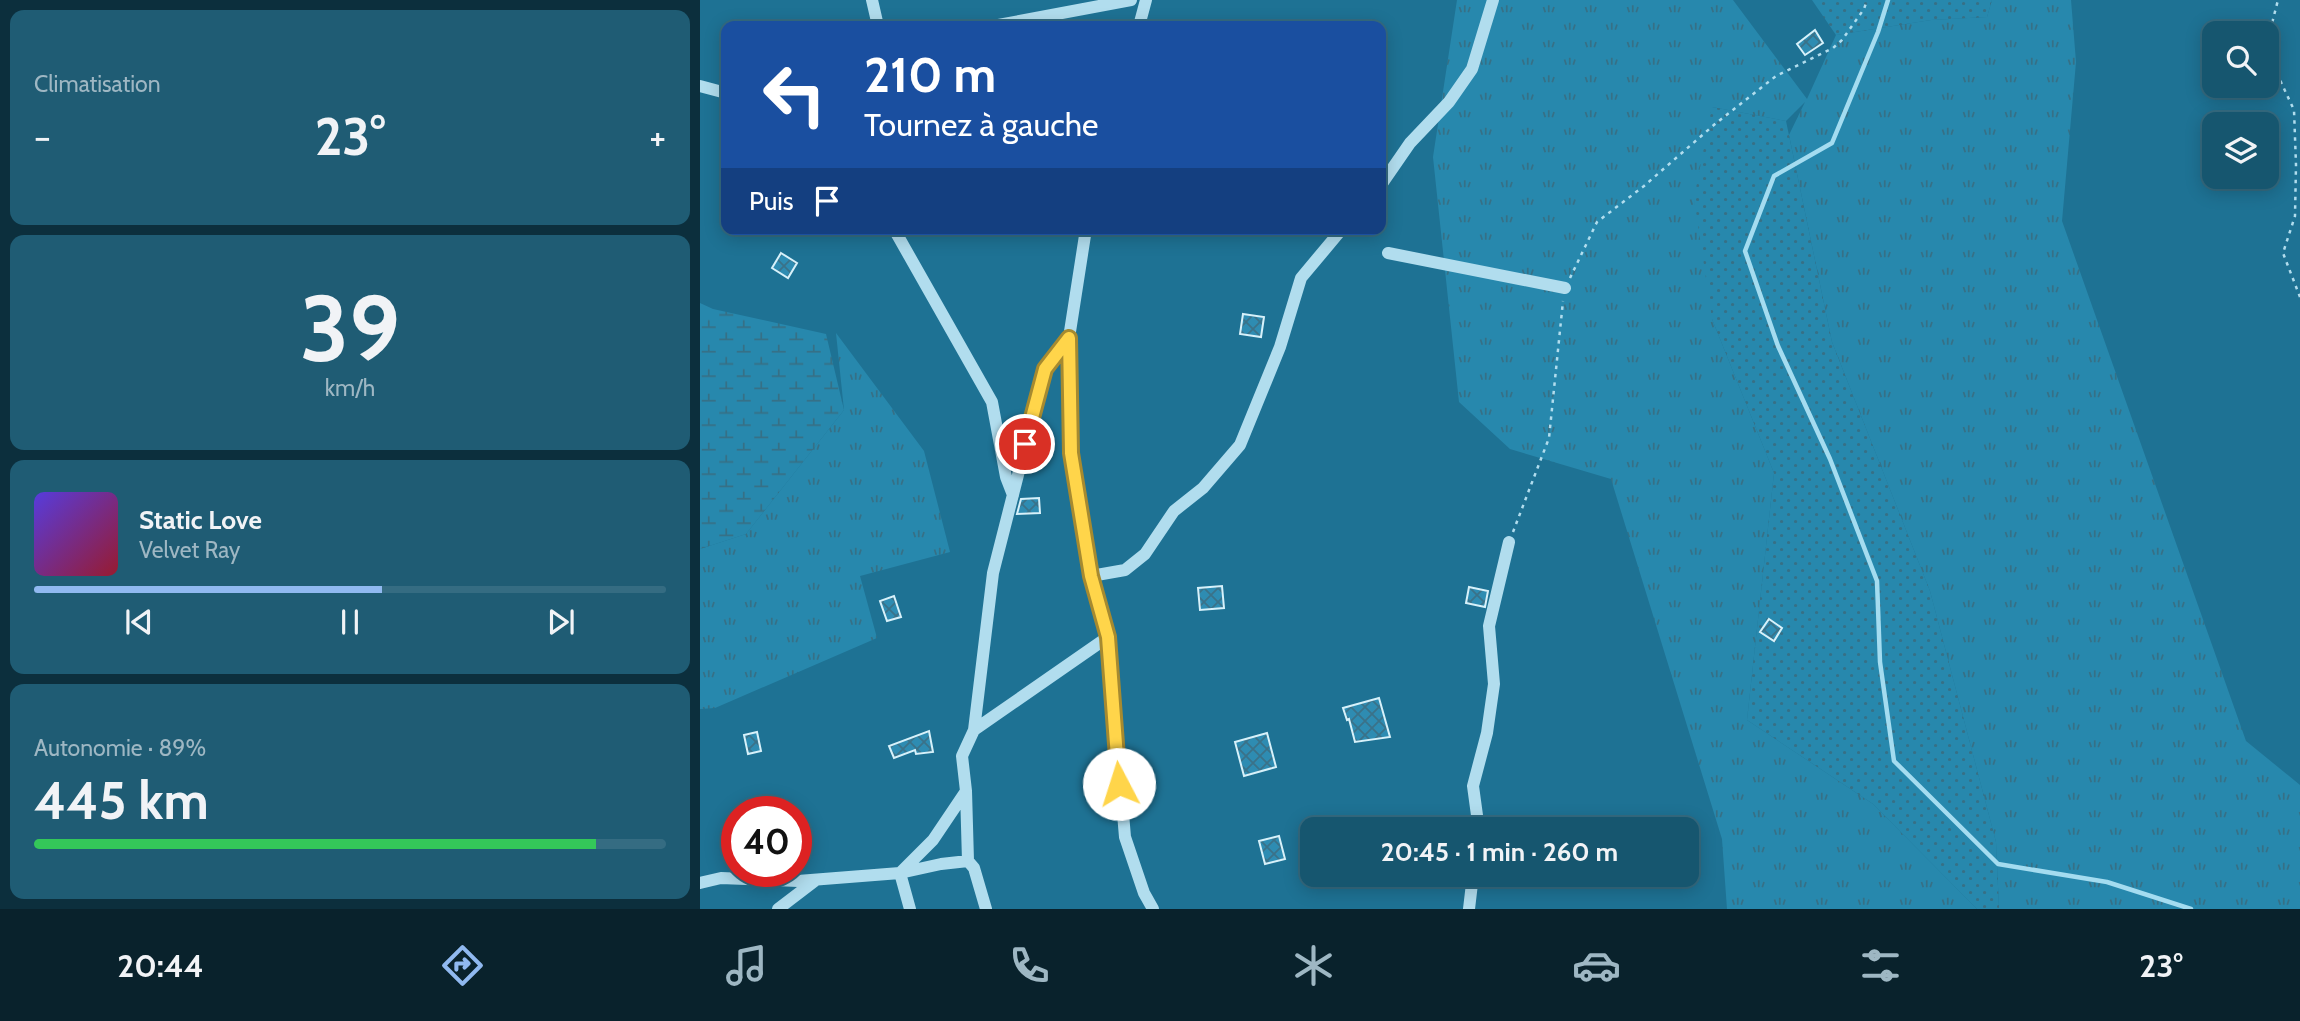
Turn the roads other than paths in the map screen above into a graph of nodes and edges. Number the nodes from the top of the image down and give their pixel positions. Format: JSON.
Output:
{"nodes":[{"id":1,"x":872,"y":0,"type":"edge"},
{"id":2,"x":1131,"y":0,"type":"edge"},
{"id":3,"x":1146,"y":0,"type":"edge"},
{"id":4,"x":1493,"y":0,"type":"edge"},
{"id":5,"x":877,"y":21,"type":"edge"},
{"id":6,"x":1020,"y":21,"type":"edge"},
{"id":7,"x":1140,"y":21,"type":"edge"},
{"id":8,"x":700,"y":86,"type":"edge"},
{"id":9,"x":721,"y":92,"type":"edge"},
{"id":10,"x":1386,"y":178,"type":"edge"},
{"id":11,"x":898,"y":235,"type":"edge"},
{"id":12,"x":1085,"y":235,"type":"edge"},
{"id":13,"x":1337,"y":235,"type":"edge"},
{"id":14,"x":1388,"y":253,"type":"dead end"},
{"id":15,"x":1565,"y":288,"type":"road end"},
{"id":16,"x":1069,"y":338,"type":"junction"},
{"id":17,"x":1013,"y":495,"type":"junction"},
{"id":18,"x":1509,"y":542,"type":"road end"},
{"id":19,"x":1091,"y":576,"type":"junction"},
{"id":20,"x":1108,"y":637,"type":"junction"},
{"id":21,"x":974,"y":730,"type":"junction"},
{"id":22,"x":966,"y":791,"type":"junction"},
{"id":23,"x":1477,"y":817,"type":"edge"},
{"id":24,"x":968,"y":861,"type":"junction"},
{"id":25,"x":900,"y":873,"type":"junction"},
{"id":26,"x":816,"y":880,"type":"junction"},
{"id":27,"x":700,"y":883,"type":"edge"},
{"id":28,"x":1472,"y":887,"type":"edge"},
{"id":29,"x":778,"y":909,"type":"edge"},
{"id":30,"x":910,"y":909,"type":"edge"},
{"id":31,"x":986,"y":909,"type":"edge"},
{"id":32,"x":1153,"y":909,"type":"edge"},
{"id":33,"x":1469,"y":909,"type":"edge"}],
"edges":[{"from":1,"to":5,"type":"street"},
{"from":2,"to":6,"type":"street"},
{"from":3,"to":7,"type":"street"},
{"from":4,"to":10,"type":"street"},
{"from":8,"to":9,"type":"street"},
{"from":11,"to":17,"type":"street"},
{"from":12,"to":16,"type":"street"},
{"from":13,"to":19,"type":"street"},
{"from":14,"to":15,"type":"street"},
{"from":16,"to":17,"type":"street"},
{"from":16,"to":19,"type":"street"},
{"from":17,"to":21,"type":"street"},
{"from":18,"to":23,"type":"street"},
{"from":19,"to":20,"type":"street"},
{"from":20,"to":21,"type":"street"},
{"from":20,"to":32,"type":"street"},
{"from":21,"to":22,"type":"street"},
{"from":22,"to":24,"type":"street"},
{"from":22,"to":25,"type":"street"},
{"from":24,"to":25,"type":"street"},
{"from":24,"to":31,"type":"street"},
{"from":25,"to":26,"type":"street"},
{"from":25,"to":30,"type":"street"},
{"from":26,"to":27,"type":"street"},
{"from":26,"to":29,"type":"street"},
{"from":28,"to":33,"type":"street"}]}
